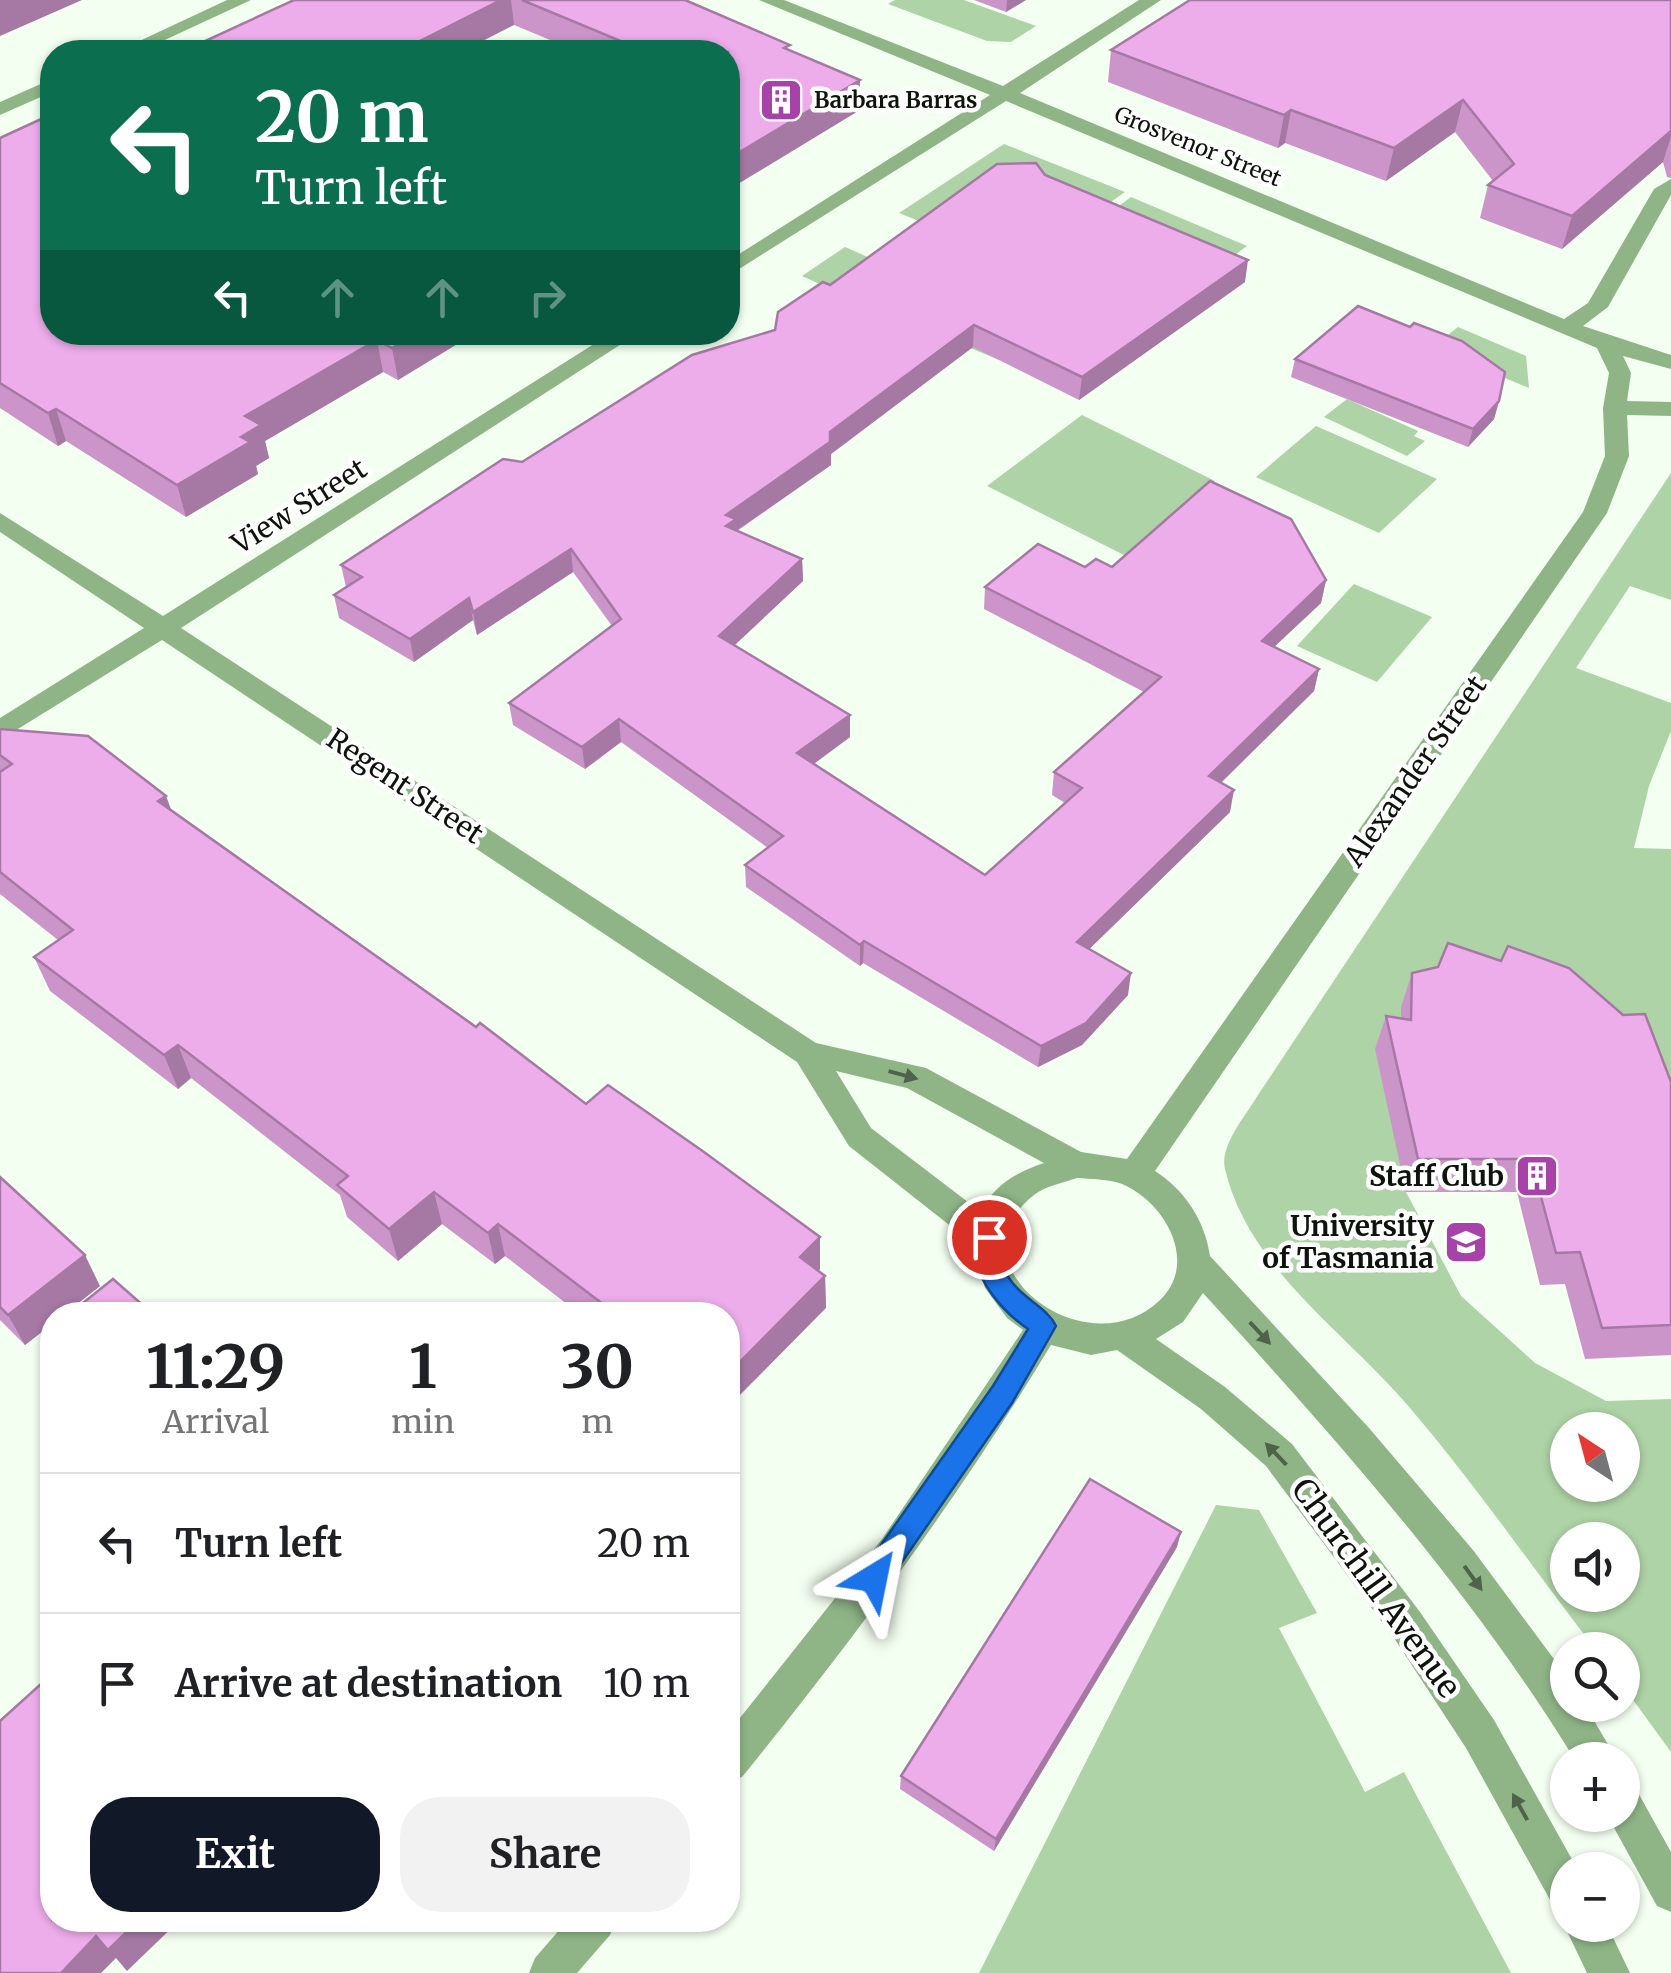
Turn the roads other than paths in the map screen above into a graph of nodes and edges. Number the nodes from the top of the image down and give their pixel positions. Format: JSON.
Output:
{"nodes":[{"id":1,"x":242,"y":0,"type":"edge"},
{"id":2,"x":768,"y":0,"type":"edge"},
{"id":3,"x":1152,"y":0,"type":"edge"},
{"id":4,"x":152,"y":40,"type":"edge"},
{"id":5,"x":40,"y":90,"type":"edge"},
{"id":6,"x":1006,"y":94,"type":"junction"},
{"id":7,"x":0,"y":108,"type":"edge"},
{"id":8,"x":1671,"y":185,"type":"edge"},
{"id":9,"x":740,"y":262,"type":"edge"},
{"id":10,"x":1568,"y":326,"type":"junction"},
{"id":11,"x":1606,"y":344,"type":"junction"},
{"id":12,"x":609,"y":345,"type":"edge"},
{"id":13,"x":1671,"y":362,"type":"edge"},
{"id":14,"x":1615,"y":408,"type":"junction"},
{"id":15,"x":1671,"y":409,"type":"edge"},
{"id":16,"x":0,"y":521,"type":"edge"},
{"id":17,"x":162,"y":629,"type":"junction"},
{"id":18,"x":0,"y":731,"type":"edge"},
{"id":19,"x":808,"y":1053,"type":"junction"},
{"id":20,"x":1076,"y":1165,"type":"junction"},
{"id":21,"x":1134,"y":1175,"type":"junction"},
{"id":22,"x":989,"y":1237,"type":"junction"},
{"id":23,"x":1194,"y":1261,"type":"junction"},
{"id":24,"x":1044,"y":1326,"type":"junction"},
{"id":25,"x":1124,"y":1336,"type":"junction"},
{"id":26,"x":1586,"y":1742,"type":"edge"},
{"id":27,"x":740,"y":1748,"type":"edge"},
{"id":28,"x":1638,"y":1832,"type":"edge"},
{"id":29,"x":1550,"y":1860,"type":"edge"},
{"id":30,"x":1671,"y":1892,"type":"edge"},
{"id":31,"x":585,"y":1932,"type":"edge"},
{"id":32,"x":1594,"y":1942,"type":"edge"},
{"id":33,"x":550,"y":1973,"type":"edge"},
{"id":34,"x":1609,"y":1973,"type":"edge"}],
"edges":[{"from":1,"to":4,"type":"street"},
{"from":2,"to":6,"type":"street","name":"Grosvenor Street"},
{"from":3,"to":6,"type":"street"},
{"from":5,"to":7,"type":"street"},
{"from":6,"to":9,"type":"street"},
{"from":6,"to":10,"type":"street","name":"Grosvenor Street"},
{"from":8,"to":10,"type":"street"},
{"from":10,"to":11,"type":"street","name":"Grosvenor Street"},
{"from":11,"to":13,"type":"street","name":"Grosvenor Street"},
{"from":11,"to":14,"type":"street","name":"Alexander Street"},
{"from":12,"to":17,"type":"street","name":"View Street"},
{"from":14,"to":15,"type":"street"},
{"from":14,"to":21,"type":"street","name":"Alexander Street"},
{"from":16,"to":17,"type":"street","name":"Regent Street"},
{"from":17,"to":18,"type":"street","name":"View Street"},
{"from":17,"to":19,"type":"street","name":"Regent Street"},
{"from":19,"to":20,"type":"street","name":"Regent Street","one_way":true},
{"from":19,"to":22,"type":"street","name":"Regent Street"},
{"from":20,"to":21,"type":"street"},
{"from":20,"to":22,"type":"street"},
{"from":21,"to":23,"type":"street"},
{"from":22,"to":24,"type":"street"},
{"from":23,"to":25,"type":"street"},
{"from":23,"to":26,"type":"street","one_way":true},
{"from":24,"to":25,"type":"street"},
{"from":24,"to":27,"type":"street"},
{"from":29,"to":25,"type":"street","name":"Churchill Avenue","one_way":true},
{"from":28,"to":30,"type":"street"},
{"from":31,"to":33,"type":"street"},
{"from":32,"to":34,"type":"street"}]}
